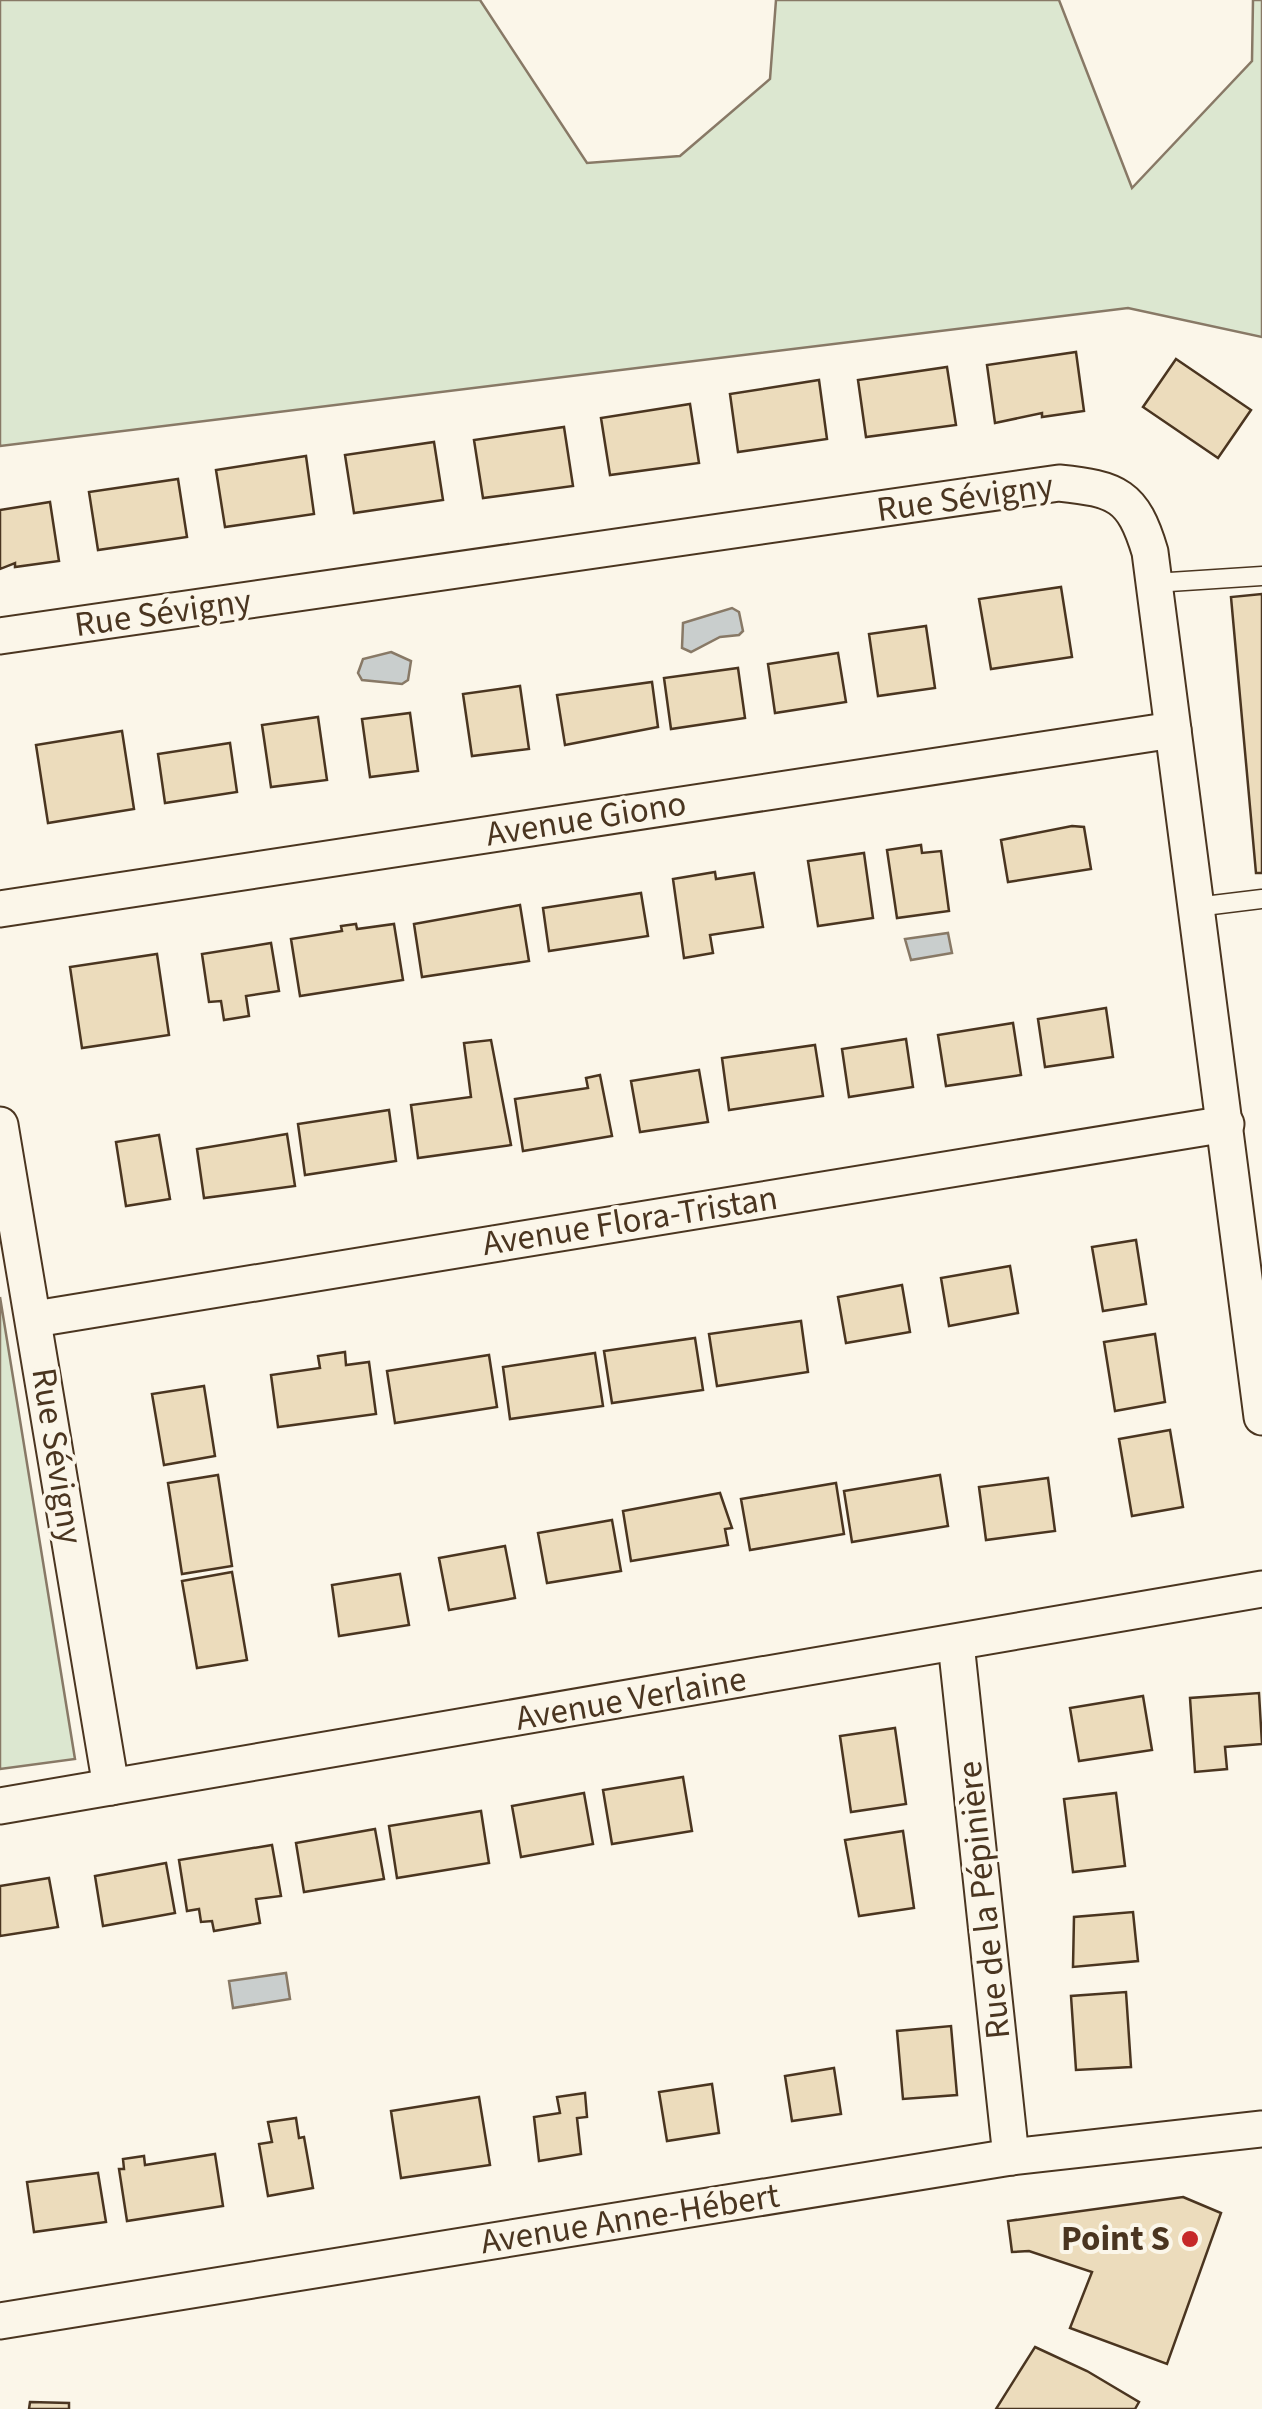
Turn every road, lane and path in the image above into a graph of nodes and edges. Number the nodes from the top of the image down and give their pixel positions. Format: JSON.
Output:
{"nodes":[{"id":1,"x":1262,"y":576,"type":"edge"},
{"id":2,"x":1154,"y":583,"type":"junction"},
{"id":3,"x":0,"y":636,"type":"edge"},
{"id":4,"x":1173,"y":730,"type":"junction"},
{"id":5,"x":1262,"y":899,"type":"edge"},
{"id":6,"x":1196,"y":907,"type":"junction"},
{"id":7,"x":0,"y":909,"type":"edge"},
{"id":8,"x":1226,"y":1124,"type":"junction"},
{"id":9,"x":0,"y":1125,"type":"edge"},
{"id":10,"x":35,"y":1319,"type":"junction"},
{"id":11,"x":1262,"y":1416,"type":"edge"},
{"id":12,"x":1262,"y":1589,"type":"edge"},
{"id":13,"x":956,"y":1644,"type":"junction"},
{"id":14,"x":110,"y":1787,"type":"junction"},
{"id":15,"x":0,"y":1806,"type":"edge"},
{"id":16,"x":1262,"y":2128,"type":"edge"},
{"id":17,"x":1012,"y":2157,"type":"junction"},
{"id":18,"x":0,"y":2321,"type":"edge"}],
"edges":[{"from":1,"to":2,"type":"lane"},
{"from":2,"to":3,"type":"street","name":"Rue Sévigny"},
{"from":2,"to":4,"type":"street","name":"Rue Sévigny"},
{"from":4,"to":6,"type":"street","name":"Rue Sévigny"},
{"from":4,"to":7,"type":"street","name":"Avenue Giono"},
{"from":5,"to":6,"type":"lane"},
{"from":6,"to":8,"type":"street","name":"Rue Sévigny"},
{"from":8,"to":10,"type":"street","name":"Avenue Flora-Tristan"},
{"from":8,"to":11,"type":"street","name":"Rue Sévigny"},
{"from":9,"to":10,"type":"street","name":"Rue Sévigny"},
{"from":10,"to":14,"type":"street","name":"Rue Sévigny"},
{"from":12,"to":13,"type":"street","name":"Avenue Verlaine"},
{"from":13,"to":14,"type":"street","name":"Avenue Verlaine"},
{"from":13,"to":17,"type":"street","name":"Rue de la Pépinière"},
{"from":14,"to":15,"type":"street","name":"Avenue Verlaine"},
{"from":16,"to":17,"type":"street","name":"Avenue Anne-Hébert"},
{"from":17,"to":18,"type":"street","name":"Avenue Anne-Hébert"}]}
